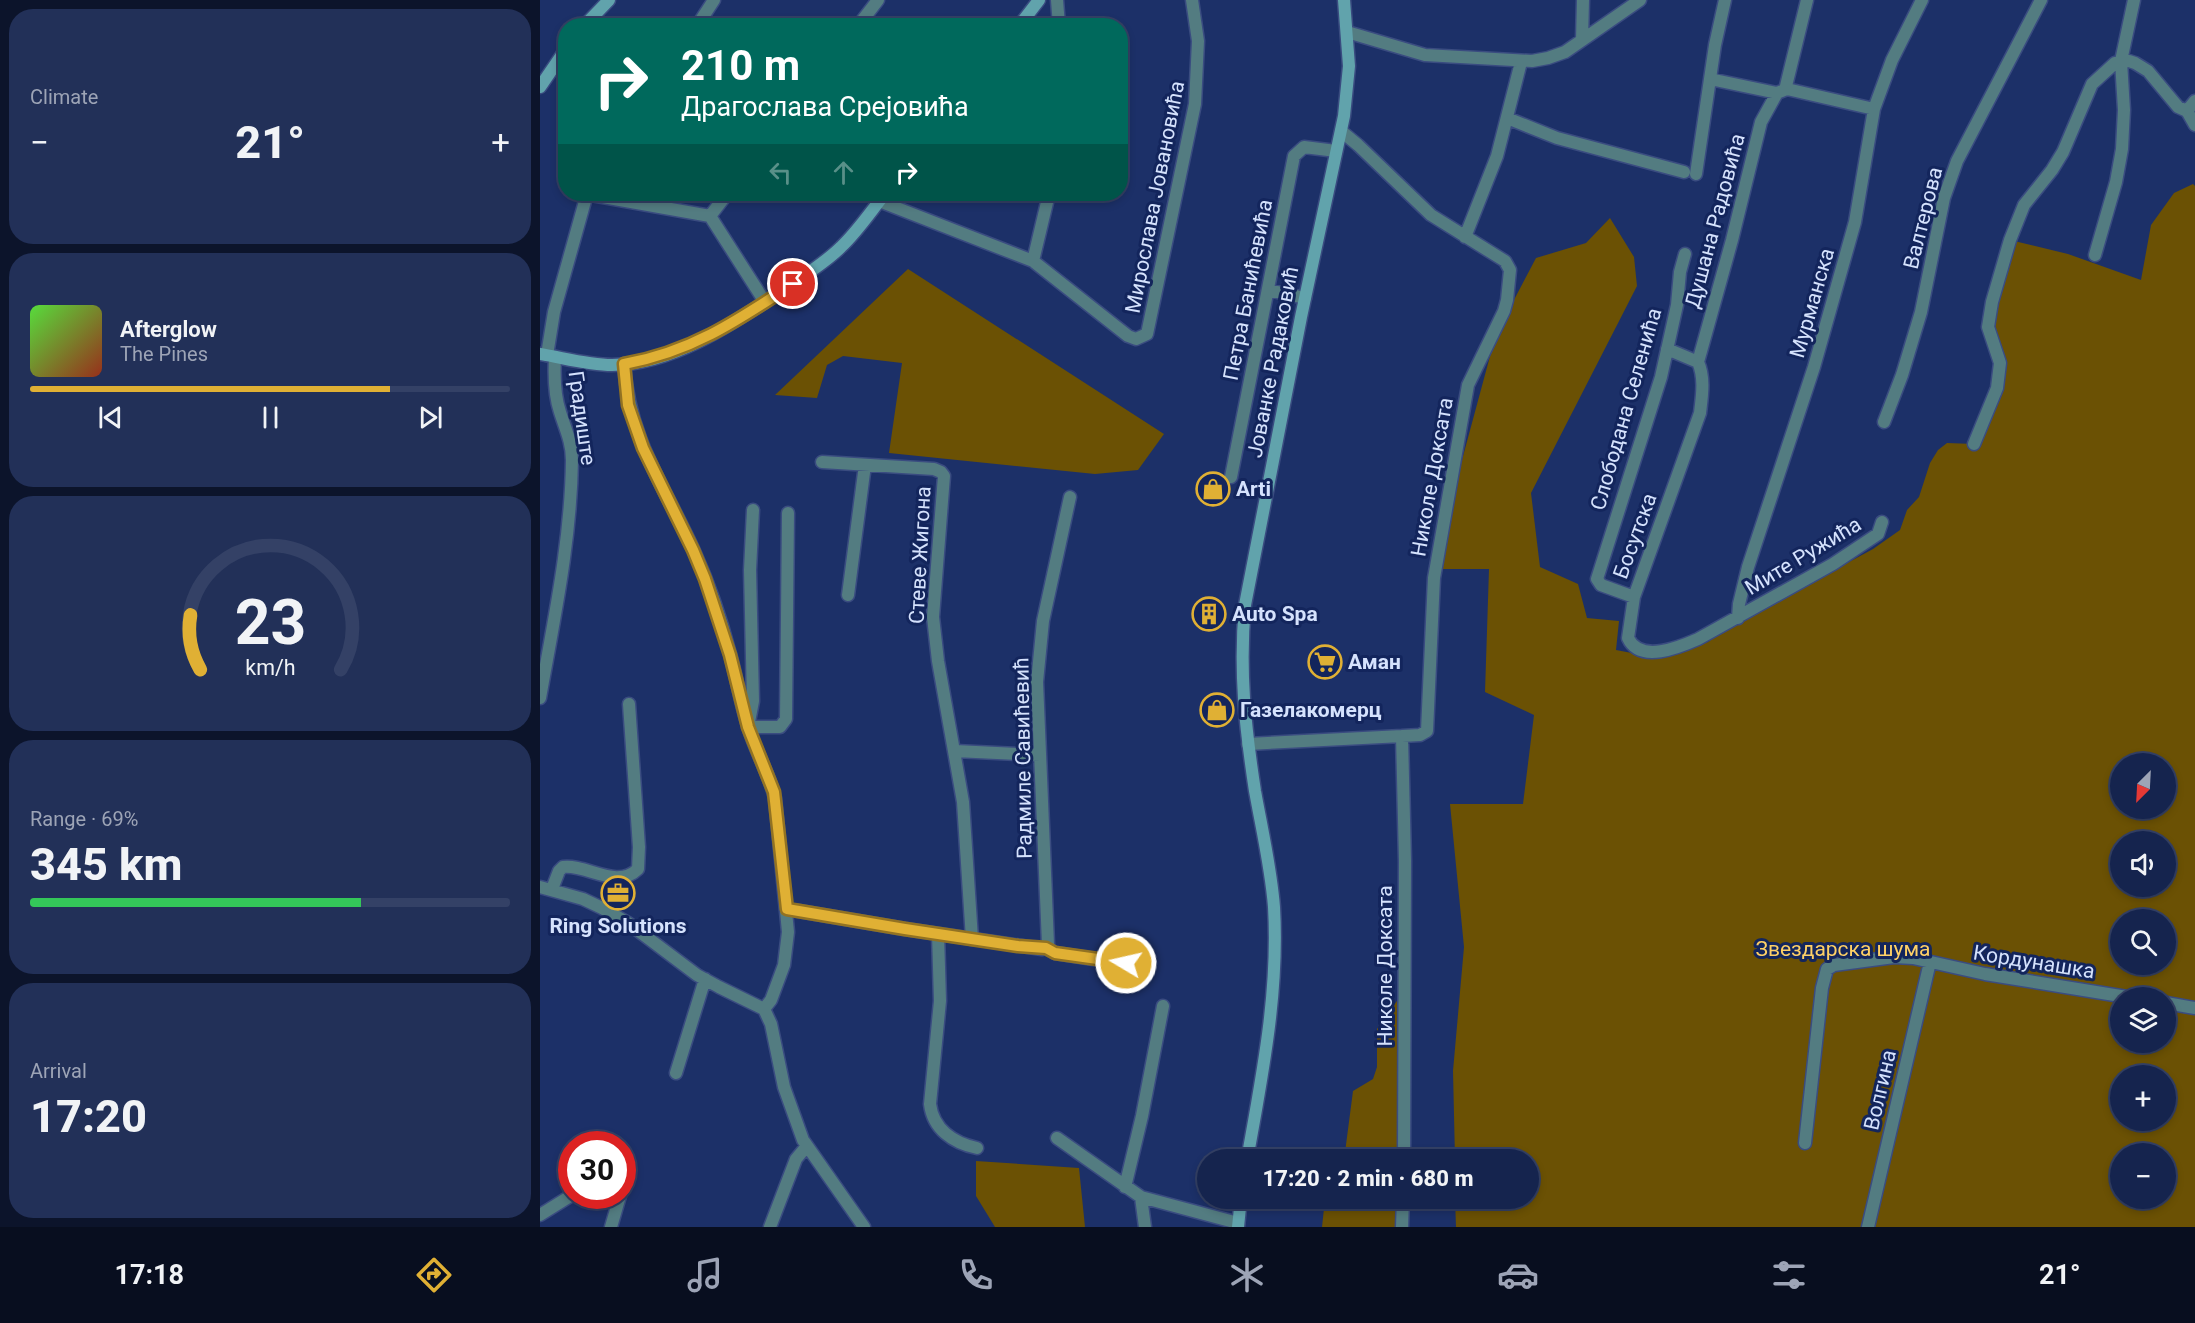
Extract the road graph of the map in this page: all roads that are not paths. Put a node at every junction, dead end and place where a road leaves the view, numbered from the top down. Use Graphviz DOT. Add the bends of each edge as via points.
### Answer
graph roads {
  1 [pos="609,0"];
  2 [pos="714,0"];
  3 [pos="878,0"];
  4 [pos="1040,0"];
  5 [pos="1057,0"];
  6 [pos="1192,0"];
  7 [pos="1344,0"];
  8 [pos="1583,0"];
  9 [pos="1640,0"];
  10 [pos="1725,0"];
  11 [pos="1807,0"];
  12 [pos="1922,0"];
  13 [pos="2041,0"];
  14 [pos="2134,0"];
  15 [pos="592,18"];
  16 [pos="702,18"];
  17 [pos="864,18"];
  18 [pos="1025,18"];
  19 [pos="1058,18"];
  20 [pos="1347,32"];
  21 [pos="1582,40"];
  22 [pos="558,61"];
  23 [pos="1521,62"];
  24 [pos="2121,62"];
  25 [pos="1710,79"];
  26 [pos="540,87"];
  27 [pos="1782,91"];
  28 [pos="2191,106"];
  29 [pos="1874,109"];
  30 [pos="1507,118"];
  31 [pos="2195,125"];
  32 [pos="1341,131"];
  33 [pos="1336,151"];
  34 [pos="584,201"];
  35 [pos="625,201"];
  36 [pos="722,201"];
  37 [pos="879,201"];
  38 [pos="891,201"];
  39 [pos="1047,201"];
  40 [pos="710,216"];
  41 [pos="1464,237"];
  42 [pos="1685,254"];
  43 [pos="2095,255"];
  44 [pos="1033,261"];
  45 [pos="1268,290"];
  46 [pos="1305,298"];
  47 [pos="765,302"];
  48 [pos="1667,349"];
  49 [pos="547,355"];
  50 [pos="1698,362"];
  51 [pos="624,364"];
  52 [pos="1884,422"];
  53 [pos="1974,444"];
  54 [pos="822,462"];
  55 [pos="865,465"];
  56 [pos="1231,477"];
  57 [pos="1070,498"];
  58 [pos="753,510"];
  59 [pos="788,513"];
  60 [pos="1882,522"];
  61 [pos="848,595"];
  62 [pos="1634,597"];
  63 [pos="1738,618"];
  64 [pos="540,698"];
  65 [pos="629,704"];
  66 [pos="748,727"];
  67 [pos="1402,736"];
  68 [pos="1248,744"];
  69 [pos="955,752"];
  70 [pos="1040,755"];
  71 [pos="546,888"];
  72 [pos="787,909"];
  73 [pos="938,934"];
  74 [pos="972,939"];
  75 [pos="1046,948"];
  76 [pos="1126,963"];
  77 [pos="1930,963"];
  78 [pos="705,979"];
  79 [pos="2110,994"];
  80 [pos="2176,1005"];
  81 [pos="1163,1006"];
  82 [pos="2195,1008"];
  83 [pos="764,1009"];
  84 [pos="676,1073"];
  85 [pos="1057,1138"];
  86 [pos="1805,1143"];
  87 [pos="806,1147"];
  88 [pos="977,1148"];
  89 [pos="1249,1149"];
  90 [pos="1404,1149"];
  91 [pos="1125,1187"];
  92 [pos="1141,1197"];
  93 [pos="558,1204"];
  94 [pos="616,1209"];
  95 [pos="1240,1209"];
  96 [pos="1403,1209"];
  97 [pos="540,1215"];
  98 [pos="1238,1225"];
  99 [pos="611,1227"];
  100 [pos="770,1227"];
  101 [pos="864,1227"];
  102 [pos="1145,1227"];
  103 [pos="1402,1227"];
  104 [pos="1869,1227"];
  1 -- 15 [label="main road"];
  2 -- 16 [label="street"];
  3 -- 17 [label="street"];
  4 -- 18 [label="main road"];
  5 -- 19 [label="street"];
  6 -- 44 [label="street, Мирослава Јовановића" via="1198,41 1195,104 1150,330 1142,338 1128,336"];
  7 -- 20 [label="main road, Јованке Радаковић"];
  8 -- 21 [label="street"];
  9 -- 21 [label="street"];
  10 -- 25 [label="street"];
  11 -- 27 [label="street, Душана Радовића"];
  12 -- 29 [label="street, Мурманска" via="1905,30"];
  13 -- 52 [label="street, Валтерова" via="1957,161 1944,198 1921,312"];
  14 -- 24 [label="street"];
  20 -- 23 [label="street" via="1425,55"];
  20 -- 32 [label="main road, Јованке Радаковић" via="1349,83"];
  21 -- 23 [label="street" via="1558,56"];
  22 -- 26 [label="main road"];
  23 -- 30 [label="street"];
  24 -- 28 [label="street" via="2132,61 2144,67 2178,106"];
  24 -- 43 [label="street" via="2122,149"];
  24 -- 53 [label="street" via="2109,67 2092,84 2063,152 2019,215 1989,319 1989,332 2000,363 1997,388"];
  25 -- 27 [label="street"];
  25 -- 30 [label="street" via="1690,173 1557,138"];
  27 -- 29 [label="street"];
  27 -- 50 [label="street, Душана Радовића" via="1764,115"];
  28 -- 31 [label="street"];
  29 -- 63 [label="street, Мурманска" via="1855,222 1814,367 1748,567"];
  30 -- 41 [label="street"];
  32 -- 33 [label="main road, Јованке Радаковић"];
  32 -- 41 [label="street, Николе Доксата" via="1431,215"];
  33 -- 45 [label="street, Петра Банићевића" via="1304,147 1294,156"];
  33 -- 46 [label="main road, Јованке Радаковић"];
  34 -- 49 [label="street, Градиште" via="554,312"];
  35 -- 40 [label="street"];
  36 -- 40 [label="street"];
  37 -- 47 [label="main road" via="839,249"];
  38 -- 44 [label="street"];
  39 -- 44 [label="street"];
  40 -- 47 [label="street"];
  41 -- 67 [label="street, Николе Доксата" via="1507,262 1509,290 1504,311 1468,385 1434,578 1427,731"];
  42 -- 48 [label="street, Слободана Селенића"];
  45 -- 46 [label="street"];
  45 -- 56 [label="street, Петра Банићевића"];
  46 -- 68 [label="main road, Јованке Радаковић" via="1245,605 1241,659"];
  47 -- 51 [label="main road" via="675,352"];
  48 -- 50 [label="street"];
  48 -- 62 [label="street, Слободана Селенића" via="1598,581"];
  49 -- 51 [label="main road"];
  49 -- 64 [label="street, Градиште" via="571,449 570,499 565,557"];
  50 -- 62 [label="street, Босутска" via="1702,378 1700,413"];
  51 -- 66 [label="street" via="628,405 643,448 705,579"];
  54 -- 55 [label="street, Стеве Жигона"];
  55 -- 61 [label="street"];
  55 -- 69 [label="street, Стеве Жигона" via="934,469 944,476 933,617"];
  57 -- 70 [label="street, Радмиле Савићевић" via="1043,621 1037,682"];
  58 -- 66 [label="street" via="753,688"];
  59 -- 66 [label="street" via="786,719 780,727"];
  60 -- 63 [label="street, Мите Ружића" via="1878,534 1833,564"];
  62 -- 63 [label="street, Босутска" via="1628,638 1637,648 1647,651 1684,645"];
  65 -- 71 [label="street" via="640,866 633,874 621,877 563,867"];
  66 -- 72 [label="street" via="775,798"];
  67 -- 68 [label="street, Николе Доксата"];
  67 -- 90 [label="street, Николе Доксата"];
  68 -- 89 [label="main road, Јованке Радаковић" via="1270,868 1275,957 1271,1017"];
  69 -- 70 [label="street"];
  69 -- 74 [label="street, Стеве Жигона" via="967,837"];
  70 -- 75 [label="street, Радмиле Савићевић"];
  71 -- 78 [label="street" via="583,899 614,915"];
  72 -- 73 [label="street"];
  72 -- 83 [label="street" via="789,932 784,965"];
  73 -- 74 [label="street"];
  73 -- 88 [label="street" via="941,995 931,1115 940,1129 962,1144"];
  74 -- 75 [label="street"];
  75 -- 76 [label="street" via="1055,953"];
  77 -- 79 [label="street, Кордунашка"];
  77 -- 86 [label="street, Кордунашка" via="1894,957 1840,963 1827,969"];
  77 -- 104 [label="street, Волгина"];
  78 -- 83 [label="street"];
  78 -- 84 [label="street"];
  80 -- 82 [label="street"];
  81 -- 91 [label="street"];
  83 -- 87 [label="street" via="771,1023 789,1102"];
  85 -- 91 [label="street"];
  87 -- 100 [label="street" via="795,1159"];
  87 -- 101 [label="street"];
  91 -- 92 [label="street"];
  92 -- 98 [label="street"];
  92 -- 102 [label="street"];
  93 -- 97 [label="street"];
  94 -- 99 [label="street"];
  95 -- 98 [label="main road"];
  96 -- 103 [label="street"];
}
